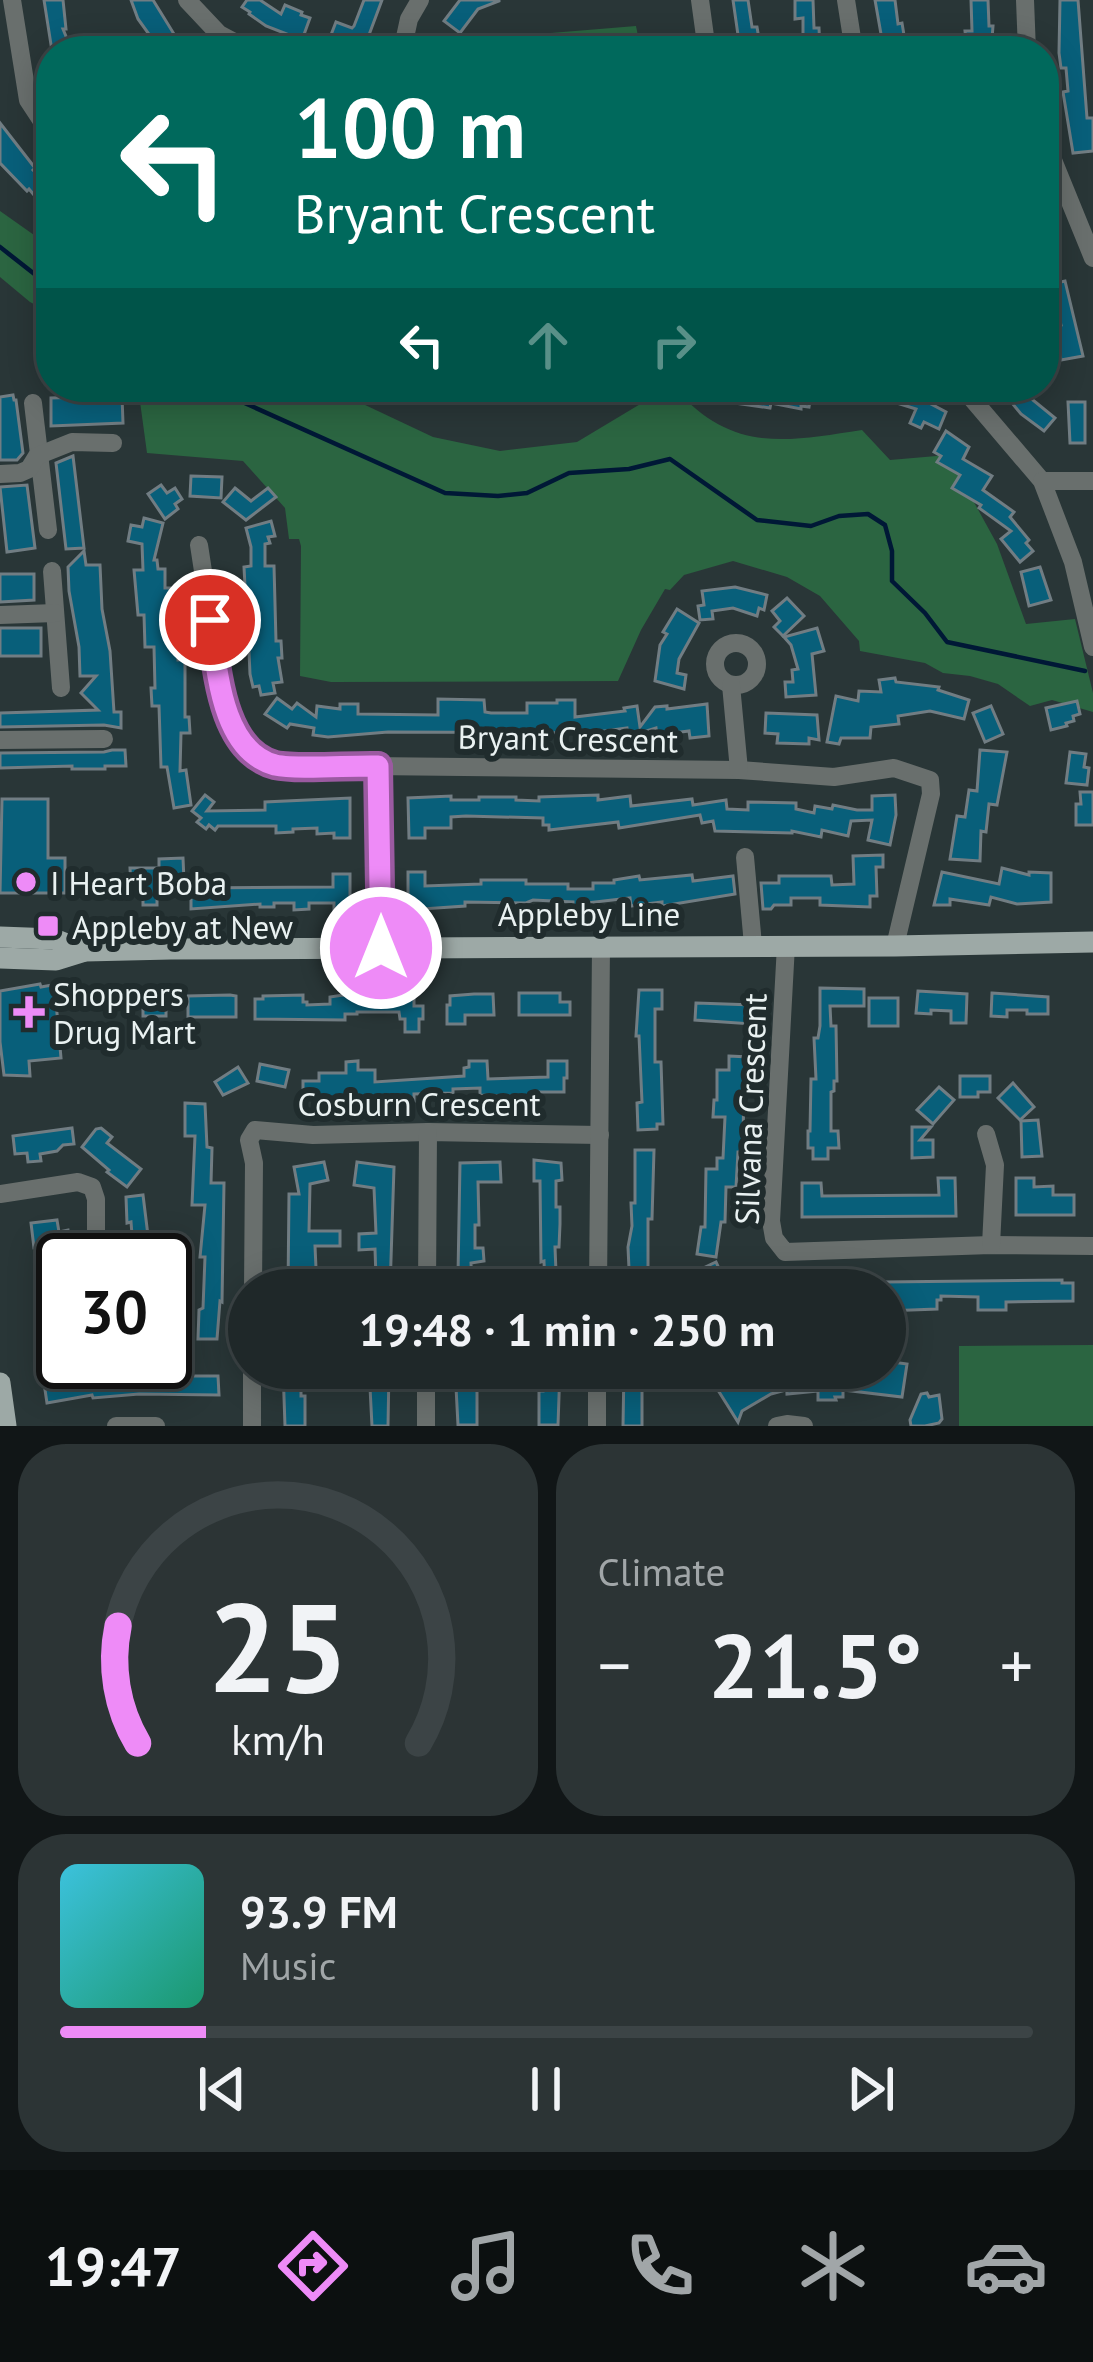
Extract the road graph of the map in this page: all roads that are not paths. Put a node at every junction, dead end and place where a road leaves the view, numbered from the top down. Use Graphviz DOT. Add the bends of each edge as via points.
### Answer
graph roads {
  1 [pos="12,0"];
  2 [pos="187,0"];
  3 [pos="420,0"];
  4 [pos="700,0"];
  5 [pos="846,0"];
  6 [pos="1025,0"];
  7 [pos="223,36"];
  8 [pos="405,36"];
  9 [pos="705,36"];
  10 [pos="852,36"];
  11 [pos="1026,36"];
  12 [pos="36,112"];
  13 [pos="1059,175"];
  14 [pos="1093,258"];
  15 [pos="975,402"];
  16 [pos="33,404"];
  17 [pos="113,443"];
  18 [pos="37,455"];
  19 [pos="0,474"];
  20 [pos="1042,481"];
  21 [pos="1093,481"];
  22 [pos="48,530"];
  23 [pos="199,545"];
  24 [pos="52,571"];
  25 [pos="56,613"];
  26 [pos="0,615"];
  27 [pos="1093,647"];
  28 [pos="731,685"];
  29 [pos="61,688"];
  30 [pos="104,739"];
  31 [pos="0,740"];
  32 [pos="378,766"];
  33 [pos="739,770"];
  34 [pos="746,857"];
  35 [pos="0,937"];
  36 [pos="1093,942"];
  37 [pos="753,945"];
  38 [pos="786,945"];
  39 [pos="602,946"];
  40 [pos="896,946"];
  41 [pos="381,948"];
  42 [pos="85,951"];
  43 [pos="0,958"];
  44 [pos="428,1132"];
  45 [pos="986,1134"];
  46 [pos="600,1135"];
  47 [pos="0,1194"];
  48 [pos="96,1233"];
  49 [pos="991,1245"];
  50 [pos="1093,1246"];
  51 [pos="253,1269"];
  52 [pos="427,1269"];
  53 [pos="598,1269"];
  54 [pos="0,1383"];
  55 [pos="252,1389"];
  56 [pos="426,1389"];
  57 [pos="597,1389"];
  58 [pos="6,1426"];
  59 [pos="116,1426"];
  60 [pos="156,1426"];
  61 [pos="252,1426"];
  62 [pos="426,1426"];
  63 [pos="597,1426"];
  64 [pos="777,1426"];
  65 [pos="804,1426"];
  1 -- 12 [label="street"];
  2 -- 7 [label="street"];
  3 -- 8 [label="street"];
  4 -- 9 [label="street"];
  5 -- 10 [label="street"];
  6 -- 11 [label="street"];
  13 -- 14 [label="street"];
  15 -- 20 [label="street"];
  16 -- 18 [label="street"];
  17 -- 18 [label="street" via="72,442"];
  18 -- 19 [label="street" via="29,469"];
  18 -- 22 [label="street"];
  20 -- 21 [label="street"];
  20 -- 27 [label="street"];
  23 -- 32 [label="street, Bryant Crescent" via="230,726 246,746 277,765"];
  24 -- 25 [label="street"];
  25 -- 26 [label="street"];
  25 -- 29 [label="street"];
  28 -- 33 [label="street"];
  30 -- 31 [label="street"];
  32 -- 33 [label="street, Bryant Crescent"];
  32 -- 41 [label="street"];
  33 -- 40 [label="street, Bryant Crescent" via="834,777 894,768 930,780"];
  34 -- 37 [label="street"];
  35 -- 42 [label="main road, Appleby Line" via="54,939"];
  36 -- 40 [label="main road, Appleby Line"];
  37 -- 38 [label="main road, Appleby Line"];
  37 -- 39 [label="main road, Appleby Line"];
  38 -- 40 [label="main road, Appleby Line"];
  38 -- 49 [label="street, Silvana Crescent" via="774,1238 784,1252"];
  39 -- 41 [label="main road, Appleby Line"];
  39 -- 46 [label="street"];
  41 -- 42 [label="main road, Appleby Line"];
  42 -- 43 [label="main road, Appleby Line" via="56,960"];
  44 -- 46 [label="street, Cosburn Crescent"];
  44 -- 51 [label="street, Cosburn Crescent" via="255,1130"];
  44 -- 52 [label="street"];
  45 -- 49 [label="street" via="994,1165"];
  46 -- 53 [label="street"];
  47 -- 48 [label="street" via="92,1186"];
  49 -- 50 [label="street, Silvana Crescent"];
  54 -- 58 [label="main road"];
  55 -- 61 [label="street"];
  56 -- 62 [label="street"];
  57 -- 63 [label="street"];
  59 -- 60 [label="street"];
  64 -- 65 [label="street"];
}
